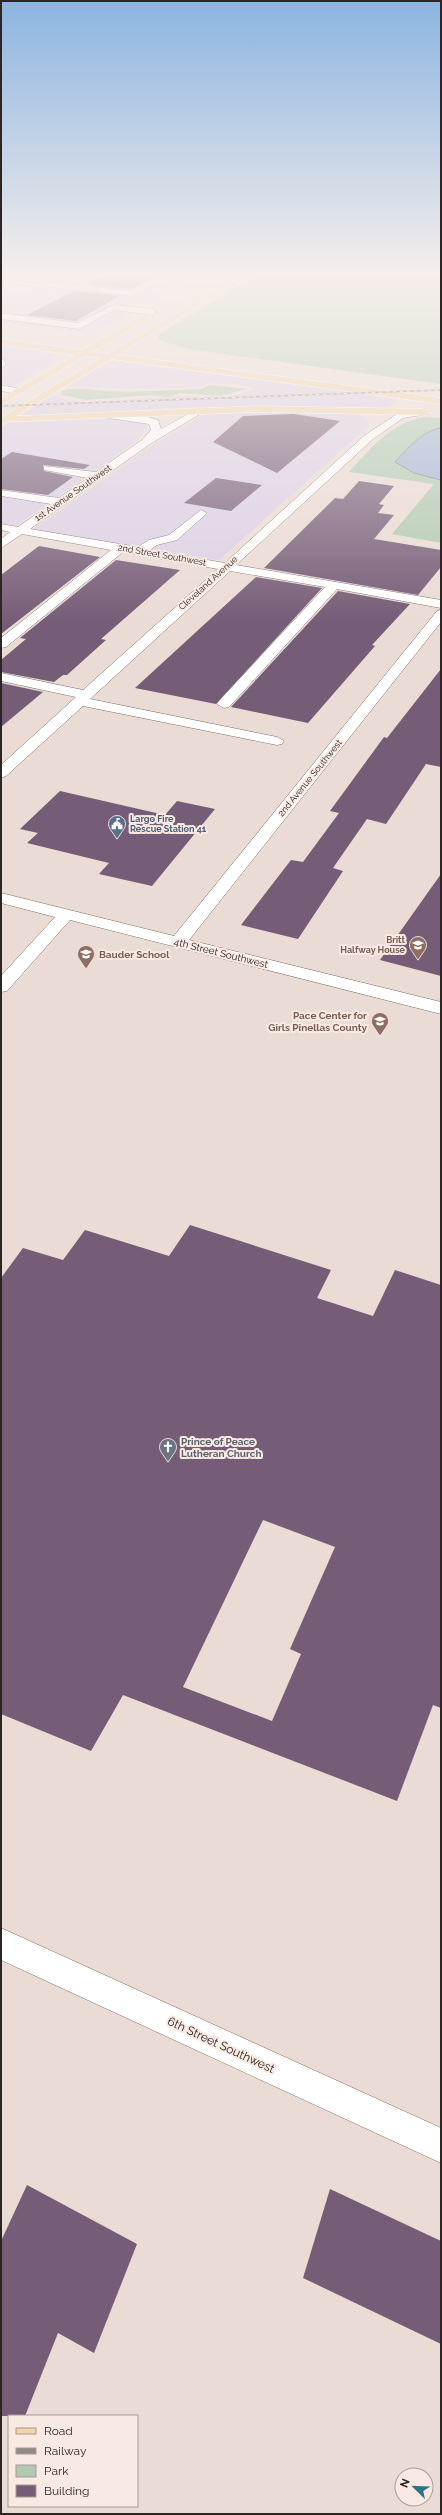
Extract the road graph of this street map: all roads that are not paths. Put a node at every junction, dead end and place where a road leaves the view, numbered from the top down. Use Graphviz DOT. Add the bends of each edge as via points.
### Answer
graph roads {
  1 [pos="9,389"];
  2 [pos="22,389"];
  3 [pos="53,389"];
  4 [pos="347,389"];
  5 [pos="19,391"];
  6 [pos="1,402"];
  7 [pos="441,402"];
  8 [pos="354,410"];
  9 [pos="200,411"];
  10 [pos="429,412"];
  11 [pos="108,415"];
  12 [pos="2,421"];
  13 [pos="374,432"];
  14 [pos="146,442"];
  15 [pos="48,468"];
  16 [pos="98,476"];
  17 [pos="1,493"];
  18 [pos="61,502"];
  19 [pos="29,512"];
  20 [pos="201,513"];
  21 [pos="43,515"];
  22 [pos="1,527"];
  23 [pos="20,531"];
  24 [pos="1,544"];
  25 [pos="121,548"];
  26 [pos="142,551"];
  27 [pos="226,566"];
  28 [pos="334,585"];
  29 [pos="441,604"];
  30 [pos="441,614"];
  31 [pos="1,644"];
  32 [pos="1,677"];
  33 [pos="82,698"];
  34 [pos="224,704"];
  35 [pos="277,741"];
  36 [pos="1,772"];
  37 [pos="1,898"];
  38 [pos="67,914"];
  39 [pos="178,942"];
  40 [pos="1,987"];
  41 [pos="441,1008"];
  42 [pos="1,1944"];
  43 [pos="441,2146"];
  1 -- 5 [label="street"];
  2 -- 5 [label="main road"];
  3 -- 12 [label="main road"];
  4 -- 7 [label="main road"];
  5 -- 6 [label="main road"];
  8 -- 9 [label="main road"];
  8 -- 10 [label="main road"];
  8 -- 13 [label="street" via="376,416 378,423"];
  9 -- 11 [label="main road"];
  9 -- 14 [label="street, 1st Avenue Southwest"];
  10 -- 13 [label="street, Cleveland Avenue" via="400,416"];
  11 -- 12 [label="main road"];
  11 -- 14 [label="street, 1st Avenue Southwest" via="154,422 156,430"];
  13 -- 27 [label="street, Cleveland Avenue"];
  14 -- 16 [label="street, 1st Avenue Southwest"];
  15 -- 16 [label="street"];
  16 -- 18 [label="street, 1st Avenue Southwest"];
  17 -- 18 [label="street"];
  18 -- 21 [label="street, 1st Avenue Southwest"];
  19 -- 21 [label="street"];
  20 -- 26 [label="street" via="173,538 153,542"];
  21 -- 23 [label="street, 1st Avenue Southwest"];
  22 -- 23 [label="street, 2nd Street Southwest"];
  23 -- 24 [label="street, 1st Avenue Southwest"];
  23 -- 25 [label="street, 2nd Street Southwest"];
  25 -- 26 [label="street, 2nd Street Southwest"];
  25 -- 31 [label="street"];
  26 -- 27 [label="street, 2nd Street Southwest"];
  27 -- 28 [label="street, 2nd Street Southwest"];
  27 -- 33 [label="street, Cleveland Avenue"];
  28 -- 29 [label="street, 2nd Street Southwest"];
  28 -- 34 [label="street"];
  30 -- 39 [label="street, 2nd Avenue Southwest"];
  32 -- 33 [label="street"];
  33 -- 35 [label="street"];
  33 -- 36 [label="street, Cleveland Avenue"];
  37 -- 38 [label="street, 4th Street Southwest"];
  38 -- 39 [label="street, 4th Street Southwest"];
  38 -- 40 [label="street"];
  39 -- 41 [label="street, 4th Street Southwest"];
  42 -- 43 [label="street, 6th Street Southwest"];
}
